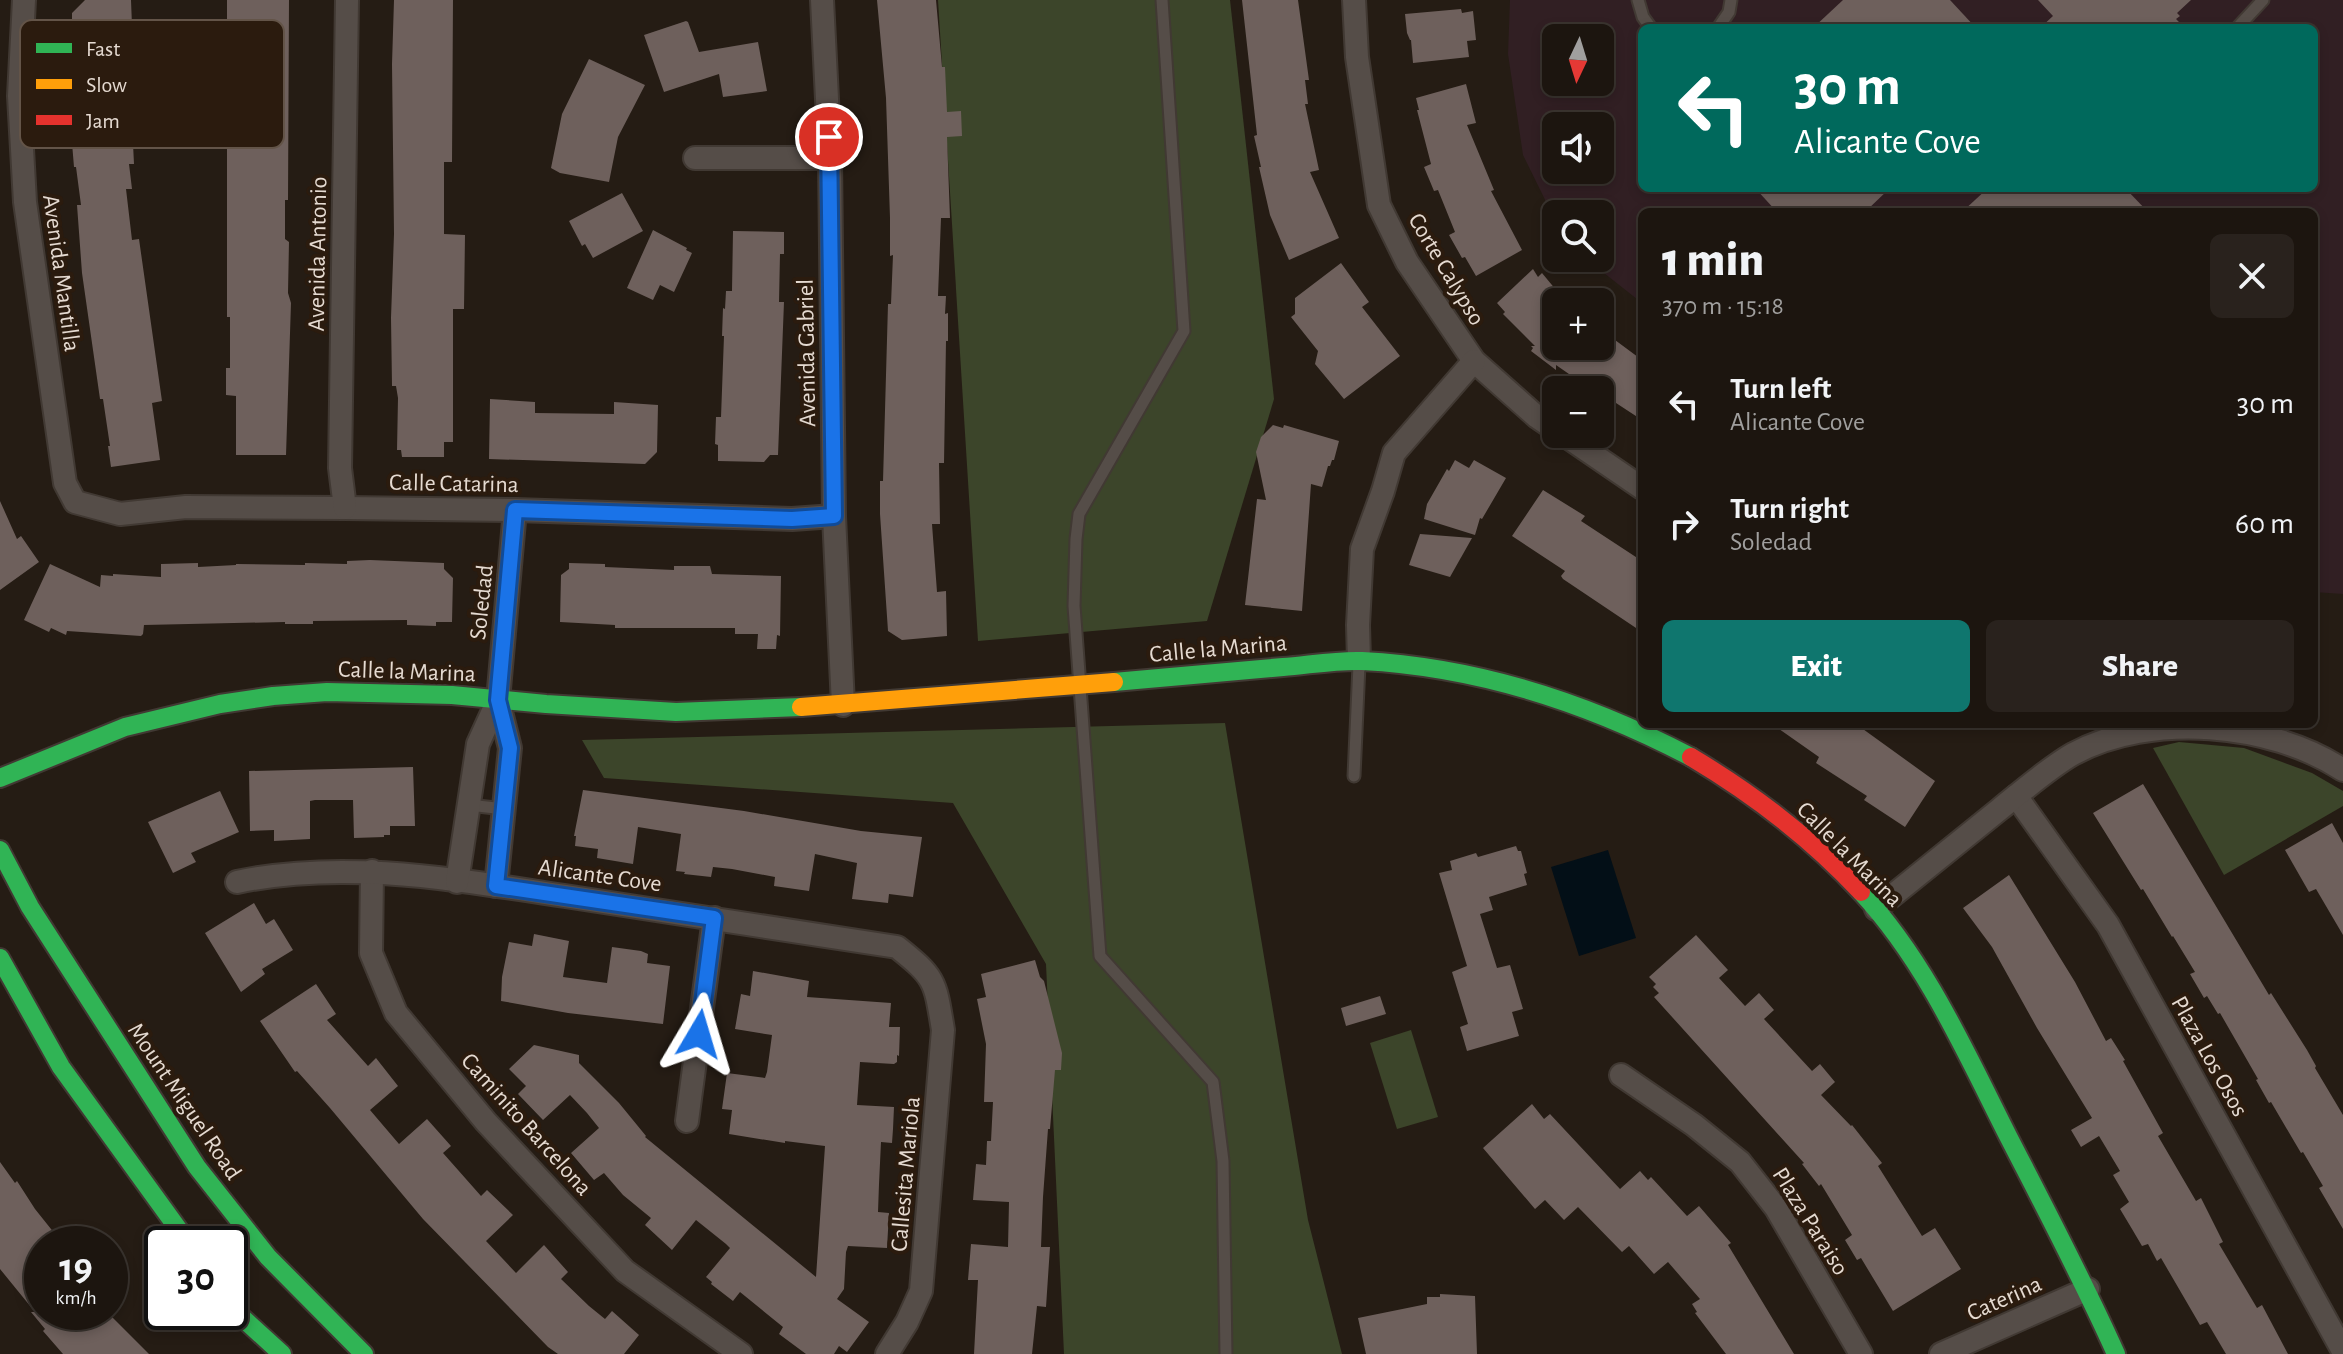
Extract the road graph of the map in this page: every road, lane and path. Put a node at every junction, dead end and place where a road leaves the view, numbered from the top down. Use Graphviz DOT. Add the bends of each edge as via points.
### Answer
graph roads {
  1 [pos="24,0"];
  2 [pos="347,0"];
  3 [pos="822,0"];
  4 [pos="1162,0"];
  5 [pos="1354,0"];
  6 [pos="1638,0"];
  7 [pos="1731,0"];
  8 [pos="2263,0"];
  9 [pos="23,20"];
  10 [pos="1648,24"];
  11 [pos="1721,24"];
  12 [pos="2241,24"];
  13 [pos="20,77"];
  14 [pos="20,114"];
  15 [pos="22,148"];
  16 [pos="695,158"];
  17 [pos="830,158"];
  18 [pos="1474,361"];
  19 [pos="1542,420"];
  20 [pos="1583,448"];
  21 [pos="1638,485"];
  22 [pos="75,502"];
  23 [pos="345,508"];
  24 [pos="515,510"];
  25 [pos="834,516"];
  26 [pos="1359,661"];
  27 [pos="1080,683"];
  28 [pos="498,700"];
  29 [pos="843,705"];
  30 [pos="2343,770"];
  31 [pos="1354,776"];
  32 [pos="0,778"];
  33 [pos="2016,796"];
  34 [pos="469,805"];
  35 [pos="504,809"];
  36 [pos="0,850"];
  37 [pos="372,871"];
  38 [pos="237,882"];
  39 [pos="457,882"];
  40 [pos="496,886"];
  41 [pos="1876,909"];
  42 [pos="714,918"];
  43 [pos="0,958"];
  44 [pos="936,989"];
  45 [pos="1621,1075"];
  46 [pos="687,1121"];
  47 [pos="176,1226"];
  48 [pos="2088,1289"];
  49 [pos="248,1323"];
  50 [pos="2343,1351"];
  51 [pos="282,1354"];
  52 [pos="364,1354"];
  53 [pos="741,1354"];
  54 [pos="887,1354"];
  55 [pos="1226,1354"];
  56 [pos="1861,1354"];
  57 [pos="1941,1354"];
  58 [pos="2116,1354"];
  1 -- 9 [label="street, Avenida Mantilla"];
  2 -- 23 [label="street, Avenida Antonio" via="340,468"];
  3 -- 17 [label="street, Avenida Gabriel"];
  4 -- 27 [label="lane" via="1184,331 1079,514 1074,606"];
  5 -- 18 [label="street, Corte Calypso" via="1379,205 1407,262"];
  6 -- 10 [label="lane"];
  7 -- 11 [label="lane"];
  8 -- 12 [label="lane"];
  13 -- 14 [label="street, Avenida Mantilla"];
  15 -- 22 [label="street, Avenida Mantilla" via="65,483"];
  16 -- 17 [label="street"];
  17 -- 25 [label="street, Avenida Gabriel"];
  18 -- 19 [label="street, Corte Calypso"];
  18 -- 26 [label="street" via="1394,453 1362,549"];
  20 -- 21 [label="street"];
  22 -- 23 [label="street, Calle Catarina" via="120,514 186,507"];
  23 -- 24 [label="street, Calle Catarina"];
  24 -- 25 [label="street, Calle Catarina"];
  24 -- 28 [label="street, Soledad"];
  25 -- 29 [label="street, Avenida Gabriel"];
  26 -- 27 [label="street, Calle la Marina"];
  26 -- 31 [label="lane"];
  26 -- 41 [label="street, Calle la Marina" via="1408,664 1505,682 1643,731 1769,808"];
  27 -- 29 [label="street, Calle la Marina"];
  27 -- 55 [label="lane" via="1100,956 1213,1082 1223,1161"];
  28 -- 29 [label="street, Calle la Marina" via="676,712"];
  28 -- 32 [label="street, Calle la Marina" via="327,692 220,704 125,727"];
  28 -- 34 [label="street, Soledad" via="478,744"];
  28 -- 35 [label="street, Soledad" via="510,748"];
  30 -- 33 [label="street" via="2309,752 2249,733 2159,729 2072,754"];
  33 -- 41 [label="street"];
  33 -- 50 [label="street, Plaza Los Osos" via="2108,925"];
  34 -- 35 [label="lane"];
  34 -- 39 [label="street, Soledad"];
  35 -- 40 [label="street, Soledad"];
  36 -- 52 [label="street, Mount Miguel Road" via="30,907 197,1167 268,1257"];
  37 -- 38 [label="street, Alicante Cove" via="268,875"];
  37 -- 39 [label="street, Alicante Cove"];
  37 -- 53 [label="street, Caminito Barcelona" via="371,953 396,1013 486,1122 625,1271"];
  39 -- 40 [label="street, Alicante Cove"];
  40 -- 42 [label="street, Alicante Cove"];
  41 -- 48 [label="street, Calle la Marina" via="1938,999"];
  42 -- 44 [label="street, Alicante Cove" via="897,947 925,970"];
  42 -- 46 [label="street"];
  43 -- 47 [label="street" via="61,1067"];
  44 -- 54 [label="street, Callesita Mariola" via="943,1030 921,1291"];
  45 -- 56 [label="street, Plaza Paraiso" via="1740,1162 1776,1208"];
  48 -- 57 [label="street, Caterina"];
  48 -- 58 [label="street, Calle la Marina"];
  49 -- 51 [label="street"];
}
